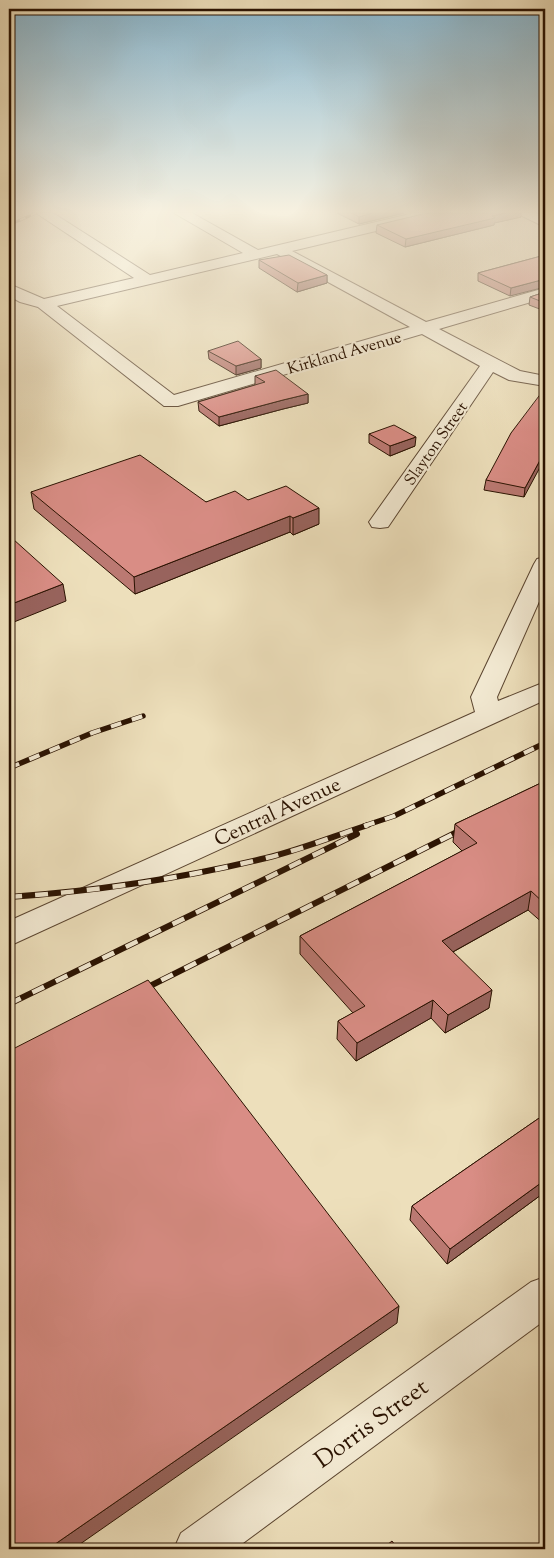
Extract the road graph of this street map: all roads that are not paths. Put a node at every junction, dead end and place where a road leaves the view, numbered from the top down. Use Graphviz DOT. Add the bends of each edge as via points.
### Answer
graph roads {
  1 [pos="128,286"];
  2 [pos="348,286"];
  3 [pos="9,289"];
  4 [pos="545,293"];
  5 [pos="44,304"];
  6 [pos="428,328"];
  7 [pos="490,364"];
  8 [pos="545,381"];
  9 [pos="380,522"];
  10 [pos="545,564"];
  11 [pos="544,691"];
  12 [pos="489,714"];
  13 [pos="9,934"];
  14 [pos="545,1296"];
  15 [pos="197,1549"];
  1 -- 5 [label="street"];
  2 -- 6 [label="street"];
  3 -- 5 [label="street"];
  4 -- 6 [label="street, Kirkland Avenue"];
  5 -- 6 [label="street, Kirkland Avenue" via="171,402"];
  6 -- 7 [label="street"];
  7 -- 8 [label="street" via="515,376"];
  7 -- 9 [label="street, Slayton Street"];
  10 -- 12 [label="street" via="484,697"];
  11 -- 12 [label="street, Central Avenue"];
  12 -- 13 [label="street, Central Avenue"];
  14 -- 15 [label="street, Dorris Street"];
}
